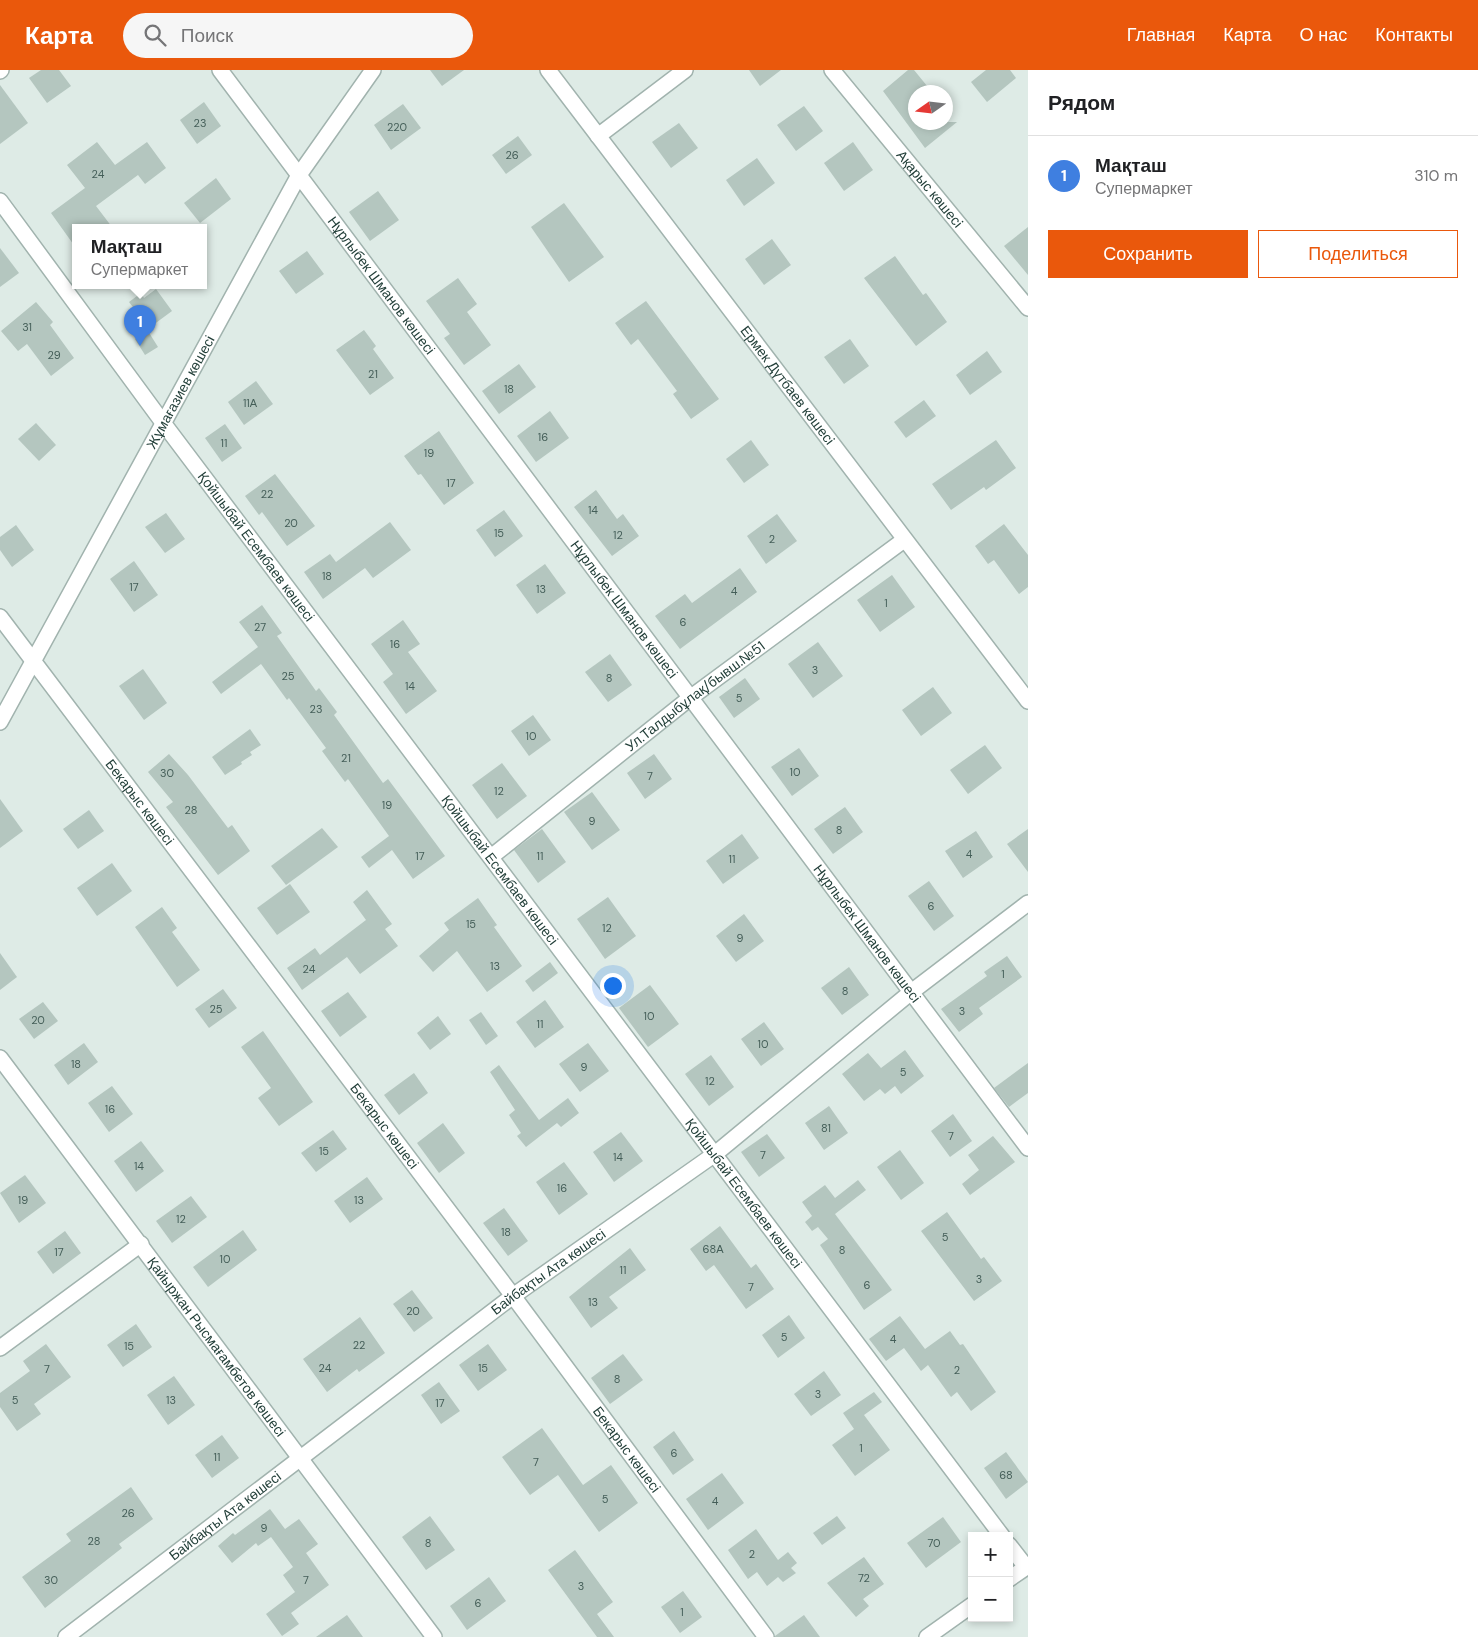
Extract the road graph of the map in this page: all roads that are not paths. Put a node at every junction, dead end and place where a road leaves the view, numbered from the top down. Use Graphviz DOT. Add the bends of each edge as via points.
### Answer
graph roads {
  1 [pos="220,70"];
  2 [pos="373,70"];
  3 [pos="548,70"];
  4 [pos="685,70"];
  5 [pos="832,70"];
  6 [pos="598,136"];
  7 [pos="299,175"];
  8 [pos="0,201"];
  9 [pos="1028,308"];
  10 [pos="164,424"];
  11 [pos="904,540"];
  12 [pos="0,617"];
  13 [pos="34,662"];
  14 [pos="690,698"];
  15 [pos="1028,702"];
  16 [pos="0,722"];
  17 [pos="491,856"];
  18 [pos="1028,903"];
  19 [pos="910,993"];
  20 [pos="0,1058"];
  21 [pos="1028,1148"];
  22 [pos="715,1154"];
  23 [pos="141,1244"];
  24 [pos="513,1296"];
  25 [pos="0,1348"];
  26 [pos="301,1458"];
  27 [pos="999,1532"];
  28 [pos="1013,1550"];
  29 [pos="1027,1567"];
  30 [pos="1012,1577"];
  31 [pos="968,1609"];
  32 [pos="66,1637"];
  33 [pos="434,1637"];
  34 [pos="766,1637"];
  35 [pos="927,1637"];
  1 -- 7 [label="street, Нұрлыбек Шманов көшесі"];
  2 -- 7 [label="street, Жұмағазиев көшесі"];
  3 -- 6 [label="street, Ермек Дүтбаев көшесi"];
  4 -- 6 [label="street"];
  5 -- 9 [label="street, Ақарыс көшесi"];
  6 -- 11 [label="street, Ермек Дүтбаев көшесi"];
  7 -- 10 [label="street, Жұмағазиев көшесі"];
  7 -- 14 [label="street, Нұрлыбек Шманов көшесі"];
  8 -- 10 [label="street, Қойшыбай Есембаев көшесі"];
  10 -- 13 [label="street, Жұмағазиев көшесі"];
  10 -- 17 [label="street, Қойшыбай Есембаев көшесі"];
  11 -- 14 [label="street, Ул.Талдыбұлақ/бывш.№51"];
  11 -- 15 [label="street, Ермек Дүтбаев көшесi"];
  12 -- 13 [label="street, Бекарыс көшесі"];
  13 -- 16 [label="street, Жұмағазиев көшесі"];
  13 -- 24 [label="street, Бекарыс көшесі"];
  14 -- 17 [label="street, Ул.Талдыбұлақ/бывш.№51"];
  14 -- 19 [label="street, Нұрлыбек Шманов көшесі"];
  17 -- 22 [label="street, Қойшыбай Есембаев көшесі"];
  18 -- 19 [label="street, Байбақты Ата көшесі"];
  19 -- 21 [label="street, Нұрлыбек Шманов көшесі"];
  19 -- 22 [label="street, Байбақты Ата көшесі"];
  20 -- 23 [label="street, Қайыржан Рысмағамбетов көшесі"];
  22 -- 24 [label="street, Байбақты Ата көшесі"];
  22 -- 27 [label="street, Қойшыбай Есембаев көшесі"];
  23 -- 25 [label="street"];
  23 -- 26 [label="street, Қайыржан Рысмағамбетов көшесі"];
  24 -- 26 [label="street, Байбақты Ата көшесі"];
  24 -- 34 [label="street, Бекарыс көшесі"];
  26 -- 32 [label="street, Байбақты Ата көшесі"];
  26 -- 33 [label="street, Қайыржан Рысмағамбетов көшесі"];
  28 -- 29 [label="street"];
  29 -- 30 [label="street"];
  31 -- 35 [label="street"];
}
